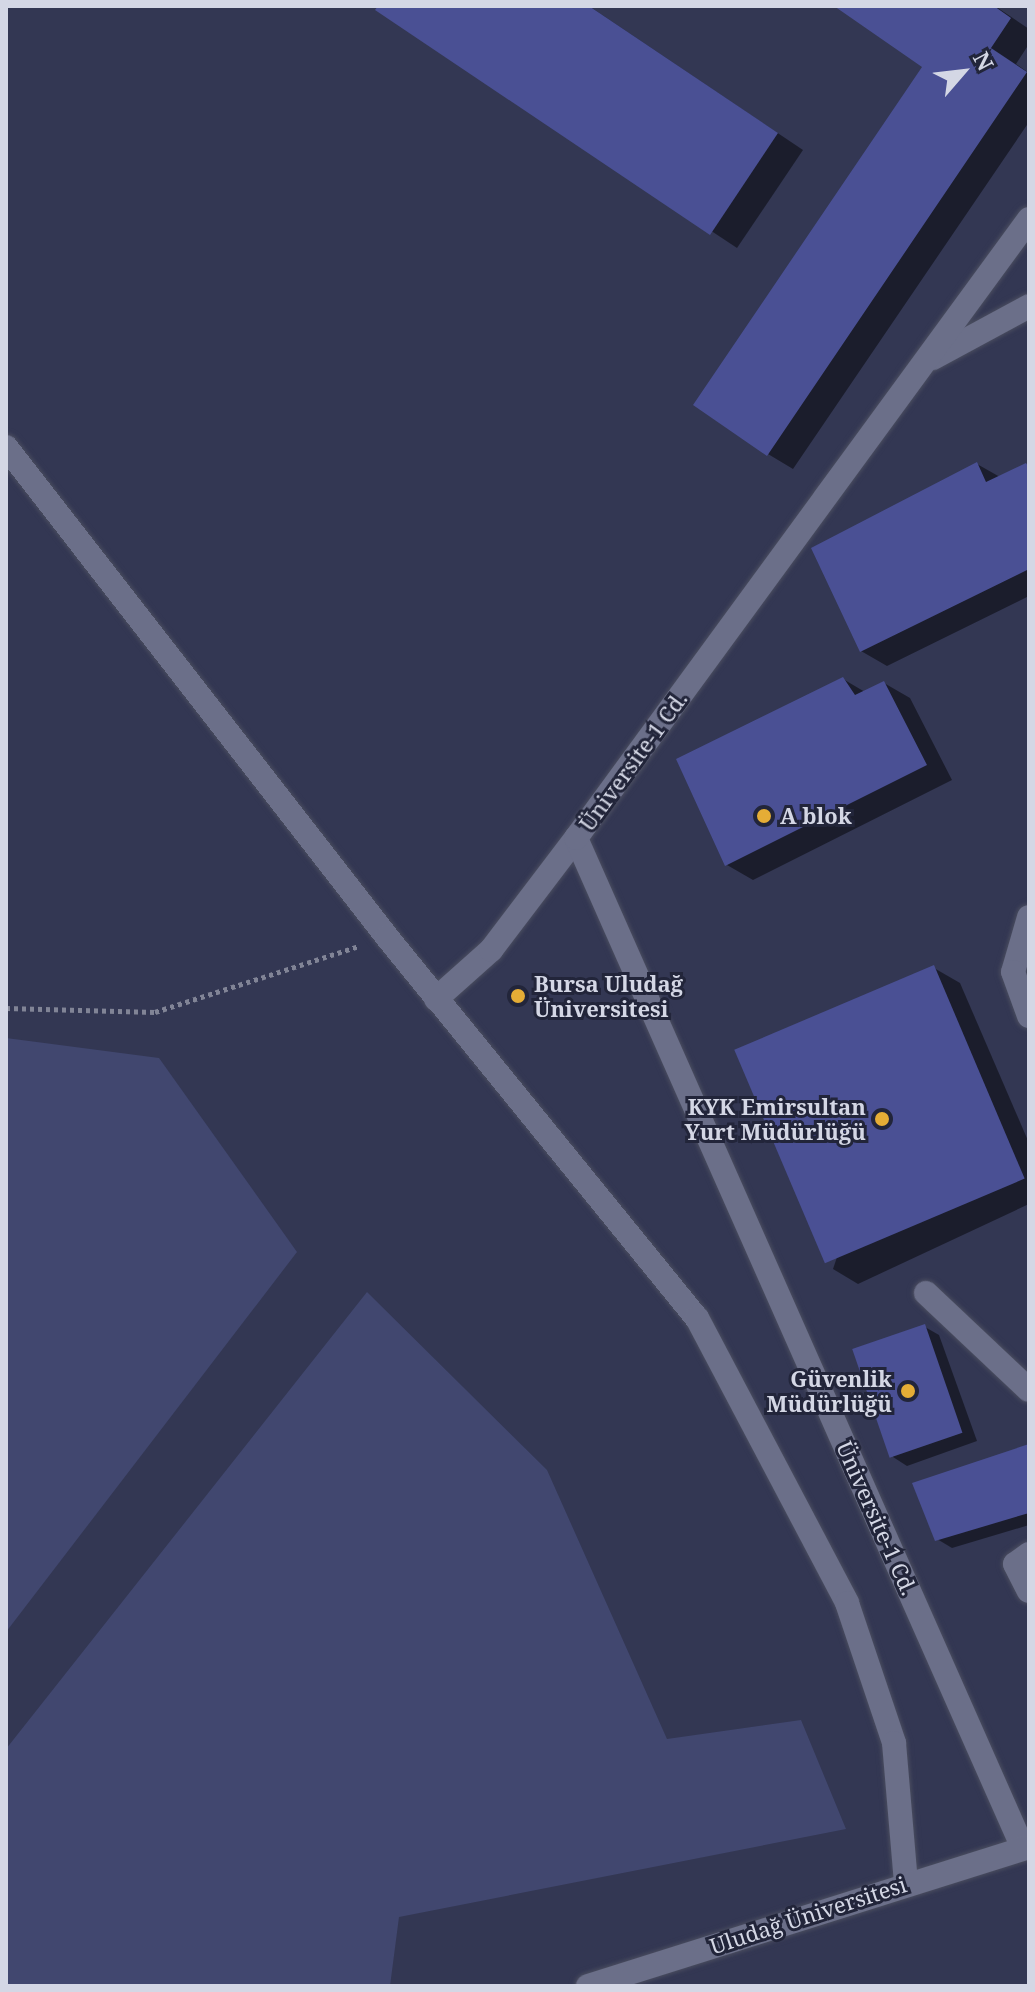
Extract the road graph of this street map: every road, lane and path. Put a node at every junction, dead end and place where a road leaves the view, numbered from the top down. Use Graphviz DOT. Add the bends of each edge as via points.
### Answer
graph roads {
  1 [pos="1029,219"];
  2 [pos="1029,306"];
  3 [pos="925,362"];
  4 [pos="6,447"];
  5 [pos="576,838"];
  6 [pos="1029,917"];
  7 [pos="387,937"];
  8 [pos="436,999"];
  9 [pos="6,1008"];
  10 [pos="1029,1016"];
  11 [pos="926,1293"];
  12 [pos="1029,1390"];
  13 [pos="1029,1554"];
  14 [pos="1029,1591"];
  15 [pos="1025,1847"];
  16 [pos="906,1884"];
  17 [pos="588,1986"];
  1 -- 3 [label="street, Üniversite-1 Cd."];
  2 -- 3 [label="street"];
  3 -- 5 [label="street, Üniversite-1 Cd."];
  4 -- 7 [label="street"];
  5 -- 8 [label="street" via="491,950"];
  5 -- 15 [label="street, Üniversite-1 Cd."];
  6 -- 10 [label="street" via="1013,972"];
  7 -- 8 [label="street"];
  7 -- 9 [label="path" via="155,1012"];
  8 -- 16 [label="street" via="697,1318 847,1603 894,1743"];
  11 -- 12 [label="street"];
  13 -- 14 [label="street" via="1015,1564"];
  15 -- 16 [label="street, Uludağ Üniversitesi"];
  16 -- 17 [label="street, Uludağ Üniversitesi"];
}
